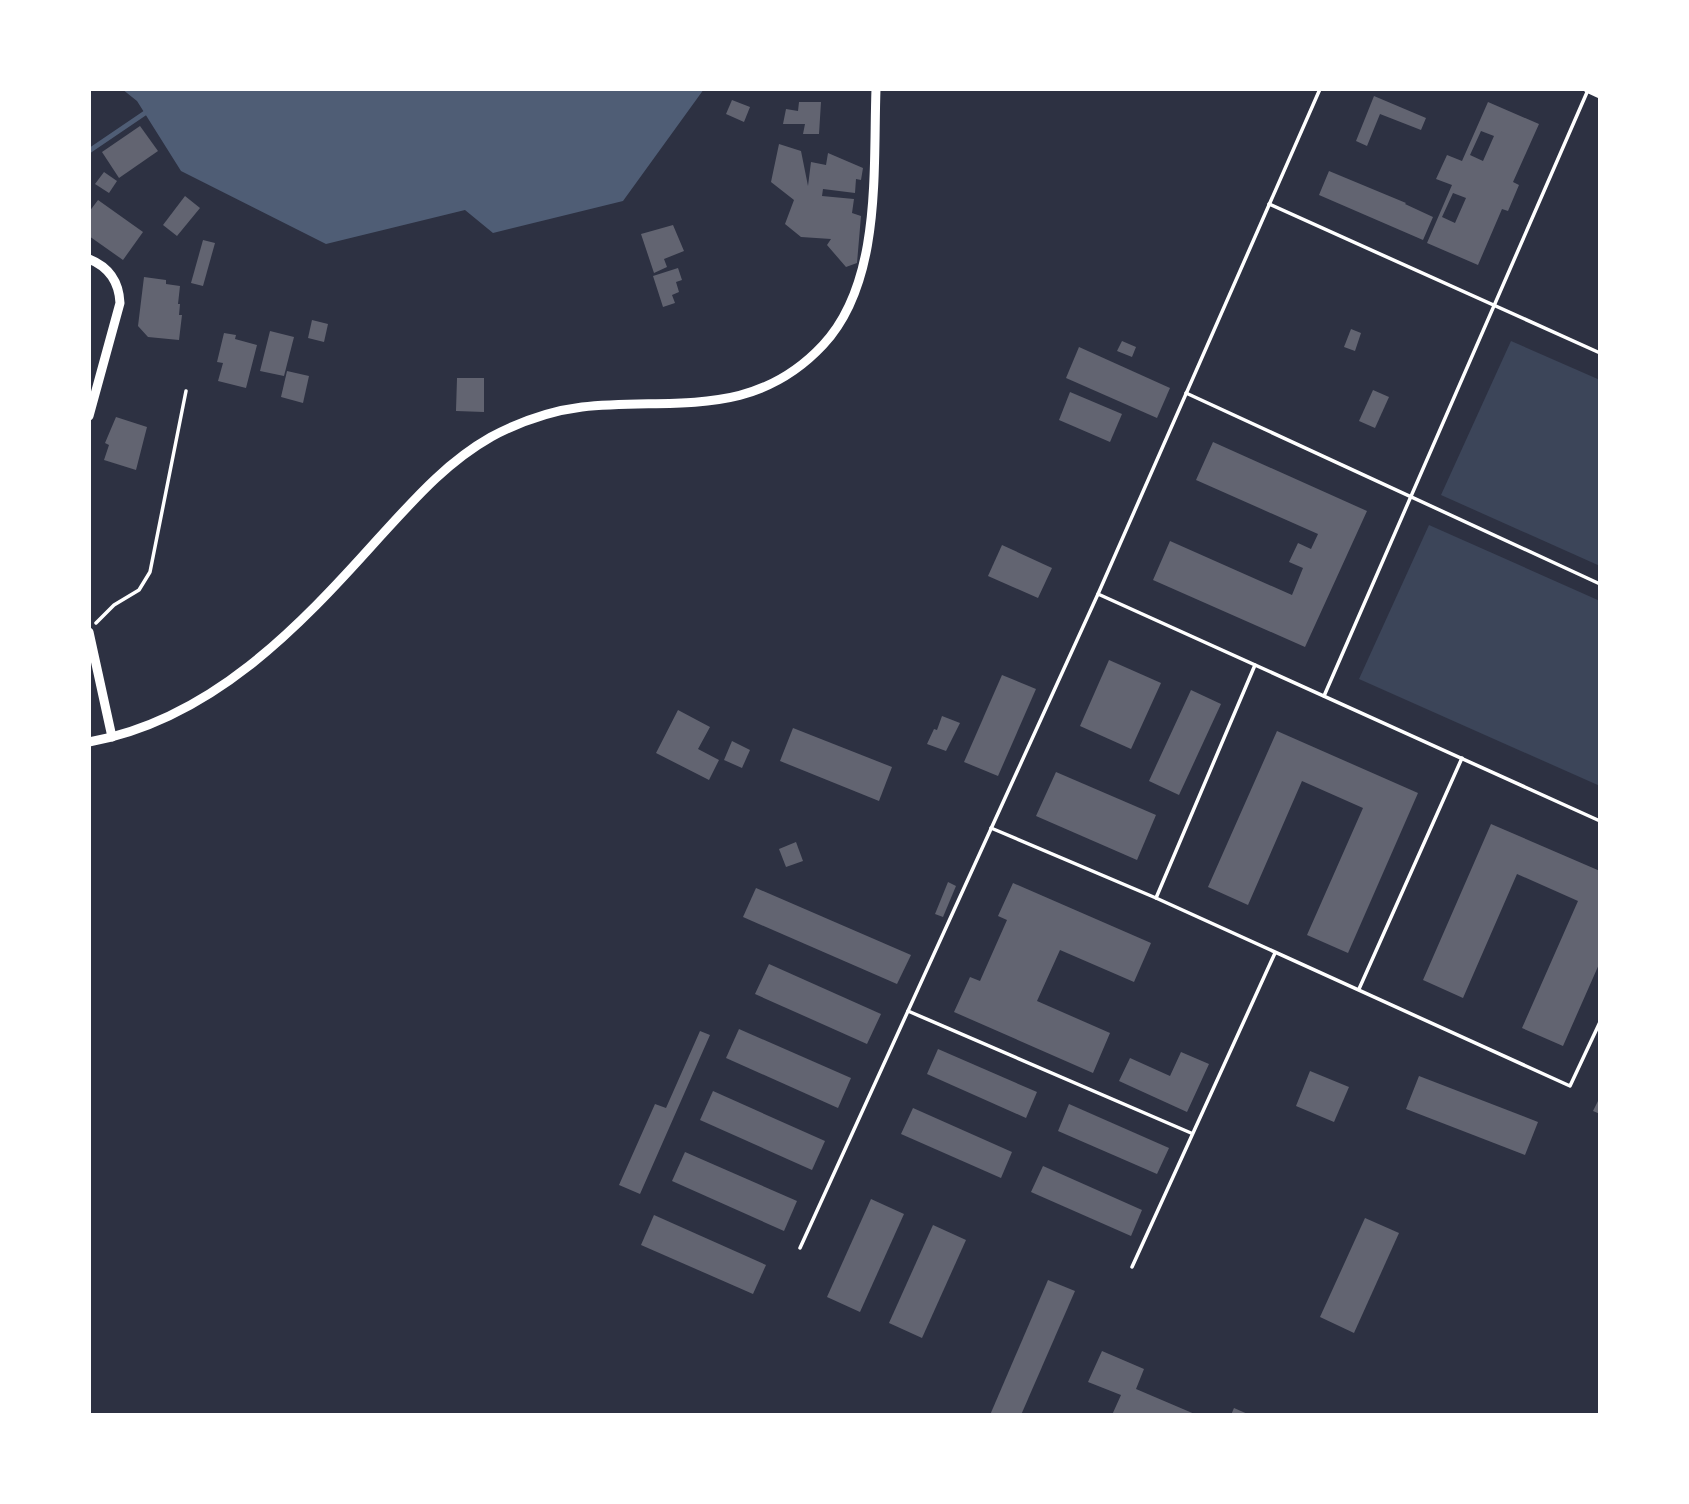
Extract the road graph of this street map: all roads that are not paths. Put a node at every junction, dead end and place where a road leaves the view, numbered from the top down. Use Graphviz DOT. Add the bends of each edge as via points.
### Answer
graph roads {
  1 [pos="876,89"];
  2 [pos="1320,89"];
  3 [pos="1588,89"];
  4 [pos="1600,95"];
  5 [pos="1269,204"];
  6 [pos="89,259"];
  7 [pos="1494,305"];
  8 [pos="1600,353"];
  9 [pos="1186,393"];
  10 [pos="89,416"];
  11 [pos="1410,497"];
  12 [pos="1600,584"];
  13 [pos="1098,594"];
  14 [pos="89,629"];
  15 [pos="1255,665"];
  16 [pos="1324,695"];
  17 [pos="112,737"];
  18 [pos="89,742"];
  19 [pos="1462,758"];
  20 [pos="1600,821"];
  21 [pos="991,828"];
  22 [pos="1156,898"];
  23 [pos="1275,953"];
  24 [pos="1359,990"];
  25 [pos="908,1011"];
  26 [pos="1600,1022"];
  27 [pos="1191,1133"];
  28 [pos="800,1248"];
  29 [pos="1132,1266"];
  1 -- 17 [label="street" via="865,260 845,316 809,358 778,380 738,396 701,403 573,408 495,435 424,488 340,581 252,666 176,712"];
  2 -- 5 [label="lane"];
  3 -- 4 [label="street"];
  3 -- 7 [label="lane"];
  5 -- 7 [label="lane"];
  5 -- 9 [label="lane"];
  6 -- 10 [label="street" via="111,275 120,303"];
  7 -- 8 [label="lane"];
  7 -- 11 [label="lane"];
  9 -- 11 [label="lane"];
  9 -- 13 [label="lane"];
  11 -- 12 [label="lane"];
  11 -- 16 [label="lane"];
  13 -- 15 [label="lane"];
  13 -- 21 [label="lane"];
  14 -- 17 [label="street"];
  15 -- 16 [label="lane"];
  15 -- 22 [label="lane"];
  16 -- 19 [label="lane"];
  17 -- 18 [label="street"];
  19 -- 20 [label="lane"];
  19 -- 24 [label="lane"];
  21 -- 22 [label="lane"];
  21 -- 25 [label="lane"];
  22 -- 23 [label="lane"];
  23 -- 24 [label="lane"];
  23 -- 27 [label="lane"];
  24 -- 26 [label="lane" via="1570,1086"];
  25 -- 27 [label="lane"];
  25 -- 28 [label="lane"];
  27 -- 29 [label="lane"];
}
